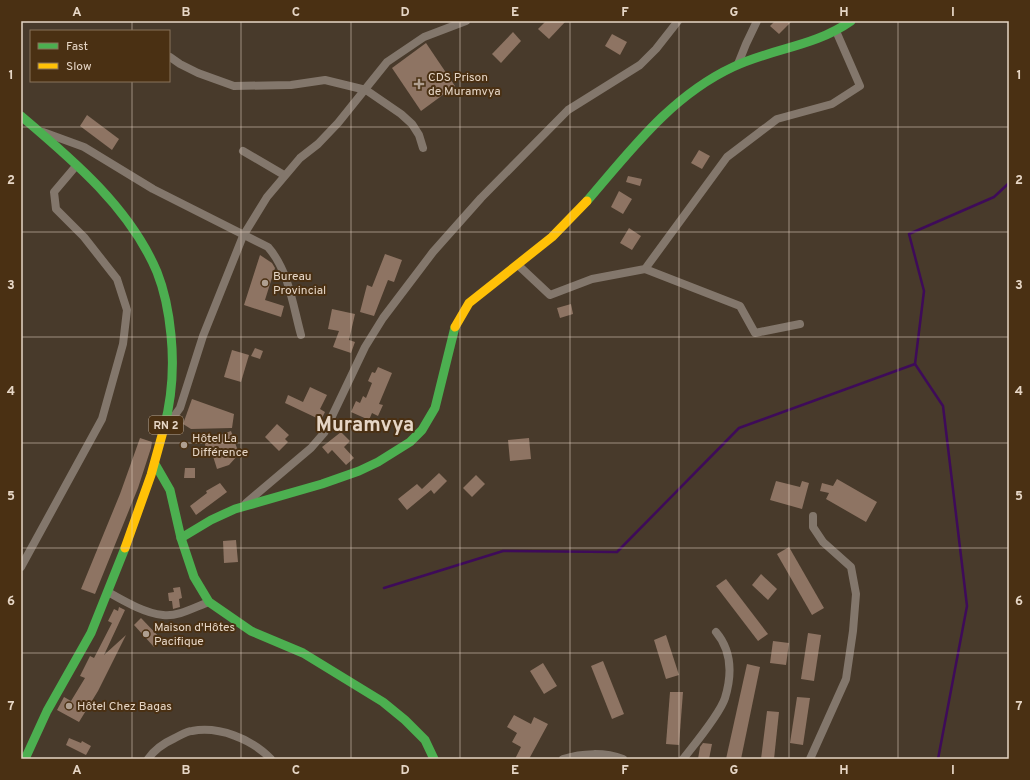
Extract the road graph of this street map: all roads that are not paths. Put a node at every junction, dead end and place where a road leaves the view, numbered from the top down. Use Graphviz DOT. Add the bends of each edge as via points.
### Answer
graph roads {
  1 [pos="466,21"];
  2 [pos="678,21"];
  3 [pos="757,21"];
  4 [pos="851,21"];
  5 [pos="836,31"];
  6 [pos="170,56"];
  7 [pos="738,64"];
  8 [pos="366,90"];
  9 [pos="21,116"];
  10 [pos="36,129"];
  11 [pos="423,148"];
  12 [pos="242,151"];
  13 [pos="76,166"];
  14 [pos="284,175"];
  15 [pos="243,236"];
  16 [pos="518,264"];
  17 [pos="645,269"];
  18 [pos="800,324"];
  19 [pos="301,336"];
  20 [pos="166,424"];
  21 [pos="155,464"];
  22 [pos="242,506"];
  23 [pos="814,516"];
  24 [pos="181,538"];
  25 [pos="21,567"];
  26 [pos="108,592"];
  27 [pos="209,602"];
  28 [pos="716,632"];
  29 [pos="25,759"];
  30 [pos="148,759"];
  31 [pos="271,759"];
  32 [pos="434,759"];
  33 [pos="563,759"];
  34 [pos="624,759"];
  35 [pos="683,759"];
  36 [pos="810,759"];
  1 -- 8 [label="street" via="424,37 406,48 381,68"];
  2 -- 22 [label="street" via="640,66 568,110 481,198 438,246 383,318 368,341 324,433 311,448"];
  3 -- 7 [label="street"];
  4 -- 5 [label="main road"];
  5 -- 7 [label="main road"];
  5 -- 17 [label="street" via="860,86 832,104 777,119 727,157"];
  6 -- 8 [label="street" via="198,73 234,86 291,85 325,80"];
  7 -- 16 [label="main road" via="691,92 658,119 640,136 563,227"];
  8 -- 11 [label="street" via="412,124"];
  8 -- 14 [label="street" via="323,138"];
  9 -- 10 [label="main road, RN 2"];
  10 -- 13 [label="main road, RN 2"];
  10 -- 15 [label="street" via="84,147 153,189"];
  12 -- 14 [label="street"];
  13 -- 20 [label="main road, RN 2" via="128,222 157,270 165,294 172,336 172,385"];
  13 -- 25 [label="street" via="54,192 56,209 84,237 118,279 127,310 123,344 102,419"];
  14 -- 15 [label="street"];
  15 -- 19 [label="street" via="268,248 276,257 288,286"];
  15 -- 20 [label="street" via="203,336 180,408"];
  16 -- 17 [label="street" via="550,295 592,279"];
  16 -- 22 [label="main road" via="469,303 460,315 453,333 436,405 422,431 378,461 341,480"];
  17 -- 18 [label="street" via="740,306 755,333"];
  20 -- 21 [label="main road, RN 2"];
  21 -- 24 [label="main road" via="170,490"];
  21 -- 26 [label="main road, RN 2"];
  22 -- 24 [label="main road" via="222,514"];
  23 -- 36 [label="street" via="813,527 823,542 851,567 856,594 846,679"];
  24 -- 27 [label="main road" via="194,577"];
  26 -- 27 [label="street" via="125,602 163,615 175,614"];
  26 -- 29 [label="main road, RN 2" via="91,631 41,722"];
  27 -- 32 [label="main road" via="251,631 303,653 383,702 424,740"];
  28 -- 35 [label="street" via="725,642 729,657 725,699"];
  30 -- 31 [label="street" via="168,741 191,730 225,732 247,741"];
  33 -- 34 [label="street" via="579,754"];
}
